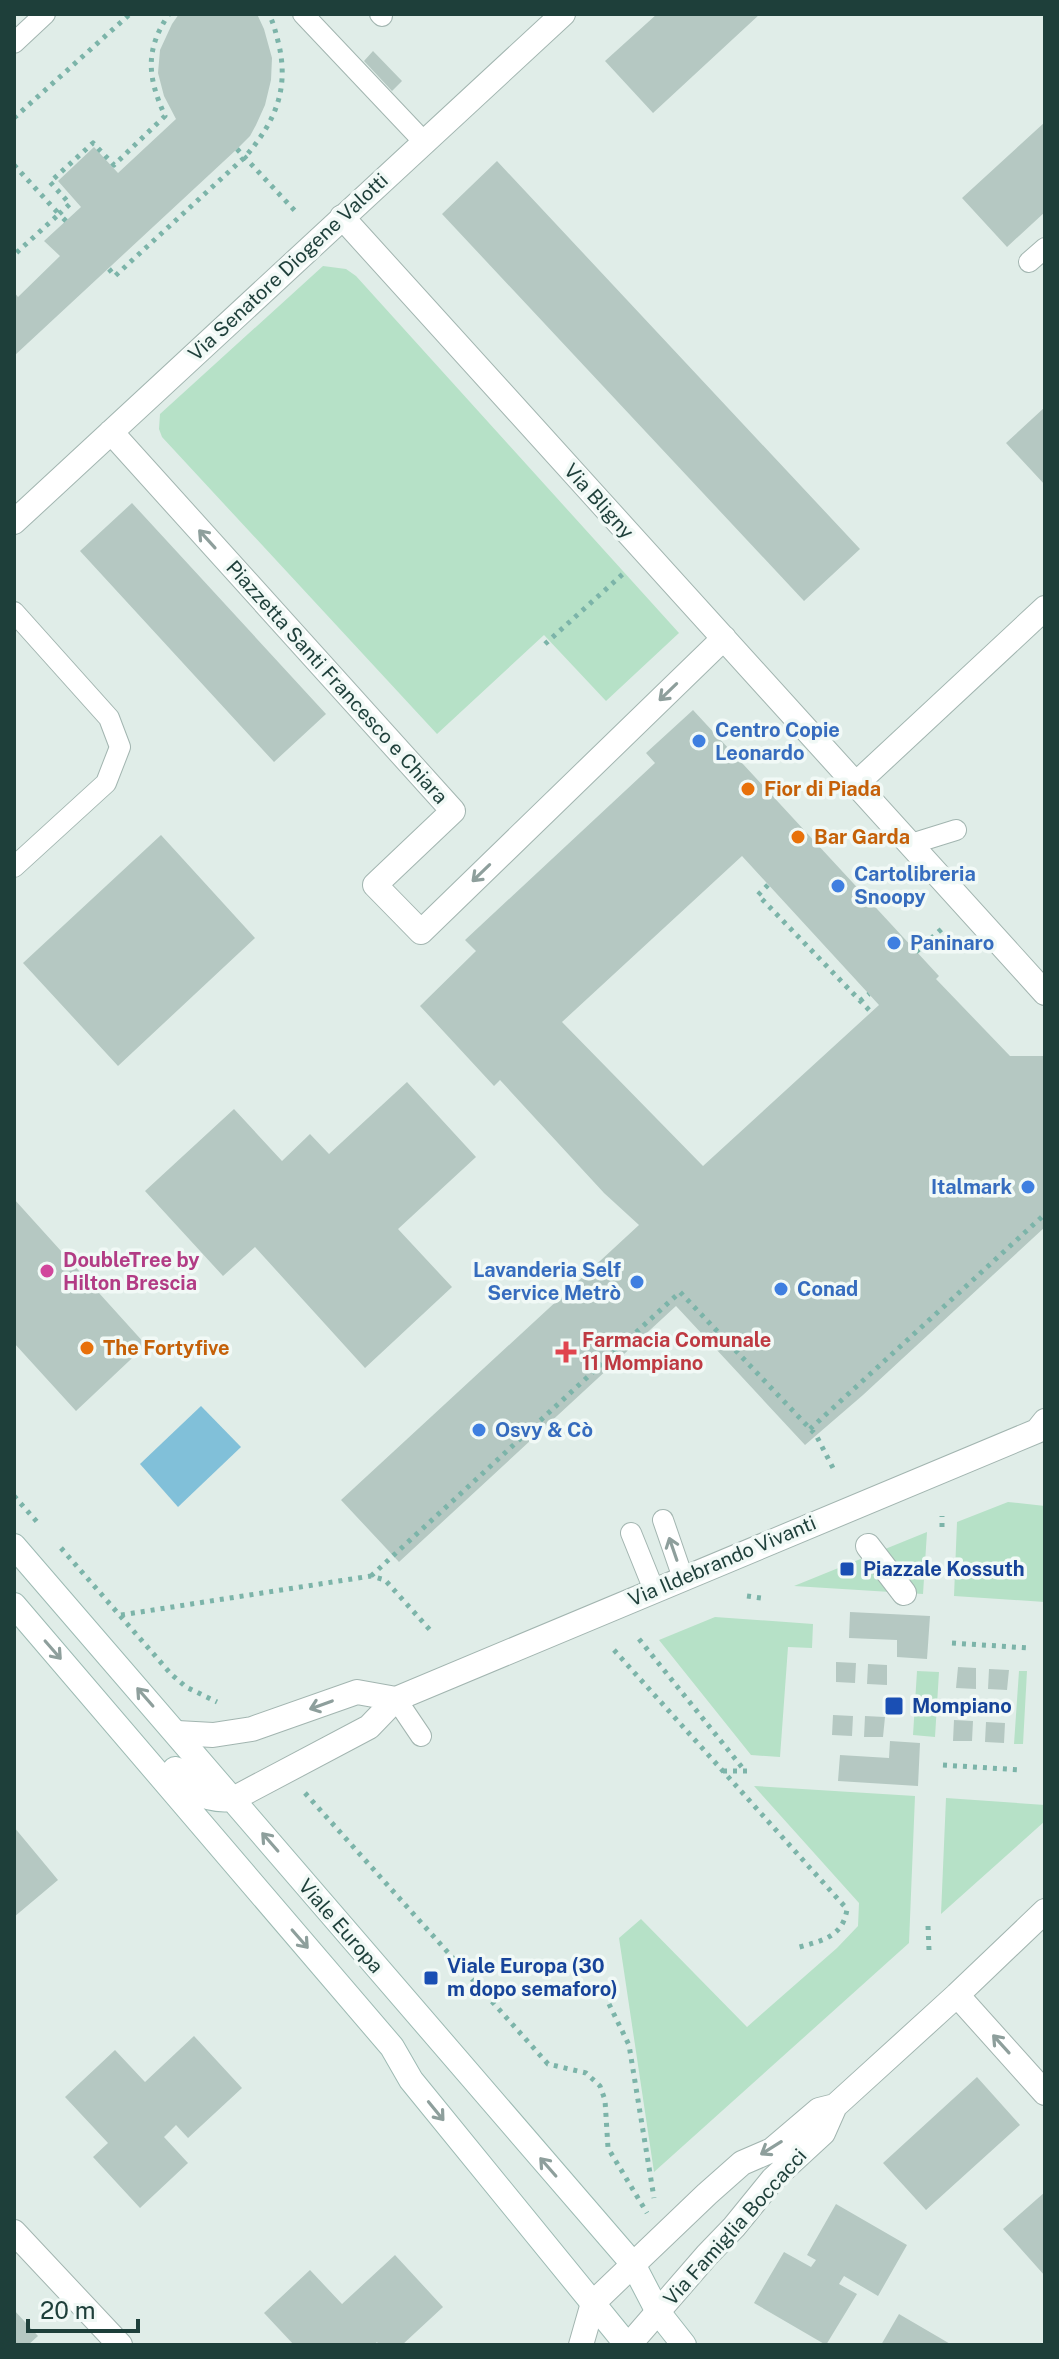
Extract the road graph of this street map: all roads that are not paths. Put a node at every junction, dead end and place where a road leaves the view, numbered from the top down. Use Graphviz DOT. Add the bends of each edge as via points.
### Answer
graph roads {
  1 [pos="45,14"];
  2 [pos="303,14"];
  3 [pos="563,14"];
  4 [pos="14,43"];
  5 [pos="424,142"];
  6 [pos="342,217"];
  7 [pos="1045,248"];
  8 [pos="1029,262"];
  9 [pos="111,432"];
  10 [pos="14,522"];
  11 [pos="1045,608"];
  12 [pos="14,612"];
  13 [pos="724,638"];
  14 [pos="856,784"];
  15 [pos="956,830"];
  16 [pos="911,844"];
  17 [pos="14,867"];
  18 [pos="1045,993"];
  19 [pos="1042,1430"];
  20 [pos="663,1520"];
  21 [pos="631,1533"];
  22 [pos="14,1546"];
  23 [pos="868,1546"];
  24 [pos="683,1578"];
  25 [pos="654,1590"];
  26 [pos="904,1593"];
  27 [pos="14,1605"];
  28 [pos="92,1695"];
  29 [pos="396,1699"];
  30 [pos="177,1733"];
  31 [pos="421,1736"];
  32 [pos="233,1799"];
  33 [pos="1045,1911"];
  34 [pos="957,1995"];
  35 [pos="1045,2093"];
  36 [pos="835,2106"];
  37 [pos="14,2232"];
  38 [pos="633,2264"];
  39 [pos="593,2303"];
  40 [pos="658,2312"];
  41 [pos="120,2345"];
  42 [pos="581,2345"];
  43 [pos="628,2345"];
  44 [pos="684,2345"];
  1 -- 4 [label="lane"];
  2 -- 5 [label="lane"];
  3 -- 5 [label="street, Via Senatore Diogene Valotti"];
  5 -- 6 [label="street, Via Senatore Diogene Valotti"];
  6 -- 9 [label="street, Via Senatore Diogene Valotti"];
  6 -- 13 [label="street, Via Bligny"];
  7 -- 8 [label="lane"];
  9 -- 10 [label="street, Via Senatore Diogene Valotti"];
  13 -- 9 [label="street, Piazzetta Santi Francesco e Chiara, one-way" via="421,932 375,885 453,811"];
  11 -- 14 [label="street"];
  12 -- 17 [label="lane" via="109,718 120,747 106,783"];
  13 -- 14 [label="street, Via Bligny"];
  14 -- 16 [label="street, Via Bligny"];
  15 -- 16 [label="lane"];
  16 -- 18 [label="street, Via Bligny"];
  19 -- 24 [label="street, Via Ildebrando Vivanti"];
  24 -- 20 [label="lane, one-way"];
  21 -- 25 [label="lane"];
  30 -- 22 [label="street, Viale Europa, one-way"];
  23 -- 26 [label="street"];
  24 -- 25 [label="street, Via Ildebrando Vivanti"];
  25 -- 29 [label="street, Via Ildebrando Vivanti"];
  27 -- 28 [label="street, Viale Europa, one-way"];
  28 -- 32 [label="street" via="122,1706 192,1790 217,1800"];
  28 -- 39 [label="street, Viale Europa, one-way" via="392,2047 411,2080"];
  29 -- 30 [label="street, one-way" via="357,1692 252,1729"];
  29 -- 31 [label="lane"];
  29 -- 32 [label="street, Via Ildebrando Vivanti" via="369,1727"];
  30 -- 32 [label="street, Viale Europa"];
  38 -- 32 [label="street, Viale Europa, one-way"];
  33 -- 34 [label="street, Via Famiglia Boccacci"];
  35 -- 34 [label="street, one-way"];
  34 -- 36 [label="street, Via Famiglia Boccacci"];
  36 -- 38 [label="street, Via Famiglia Boccacci, one-way" via="819,2110 772,2150 742,2163"];
  36 -- 40 [label="street, Via Famiglia Boccacci" via="823,2133 773,2179"];
  37 -- 41 [label="street"];
  38 -- 39 [label="street, Via Famiglia Boccacci"];
  38 -- 40 [label="street, Viale Europa"];
  39 -- 42 [label="street, Via Famiglia Boccacci"];
  39 -- 43 [label="street, Viale Europa"];
  40 -- 43 [label="street, Via Famiglia Boccacci"];
  40 -- 44 [label="street, Viale Europa"];
}
